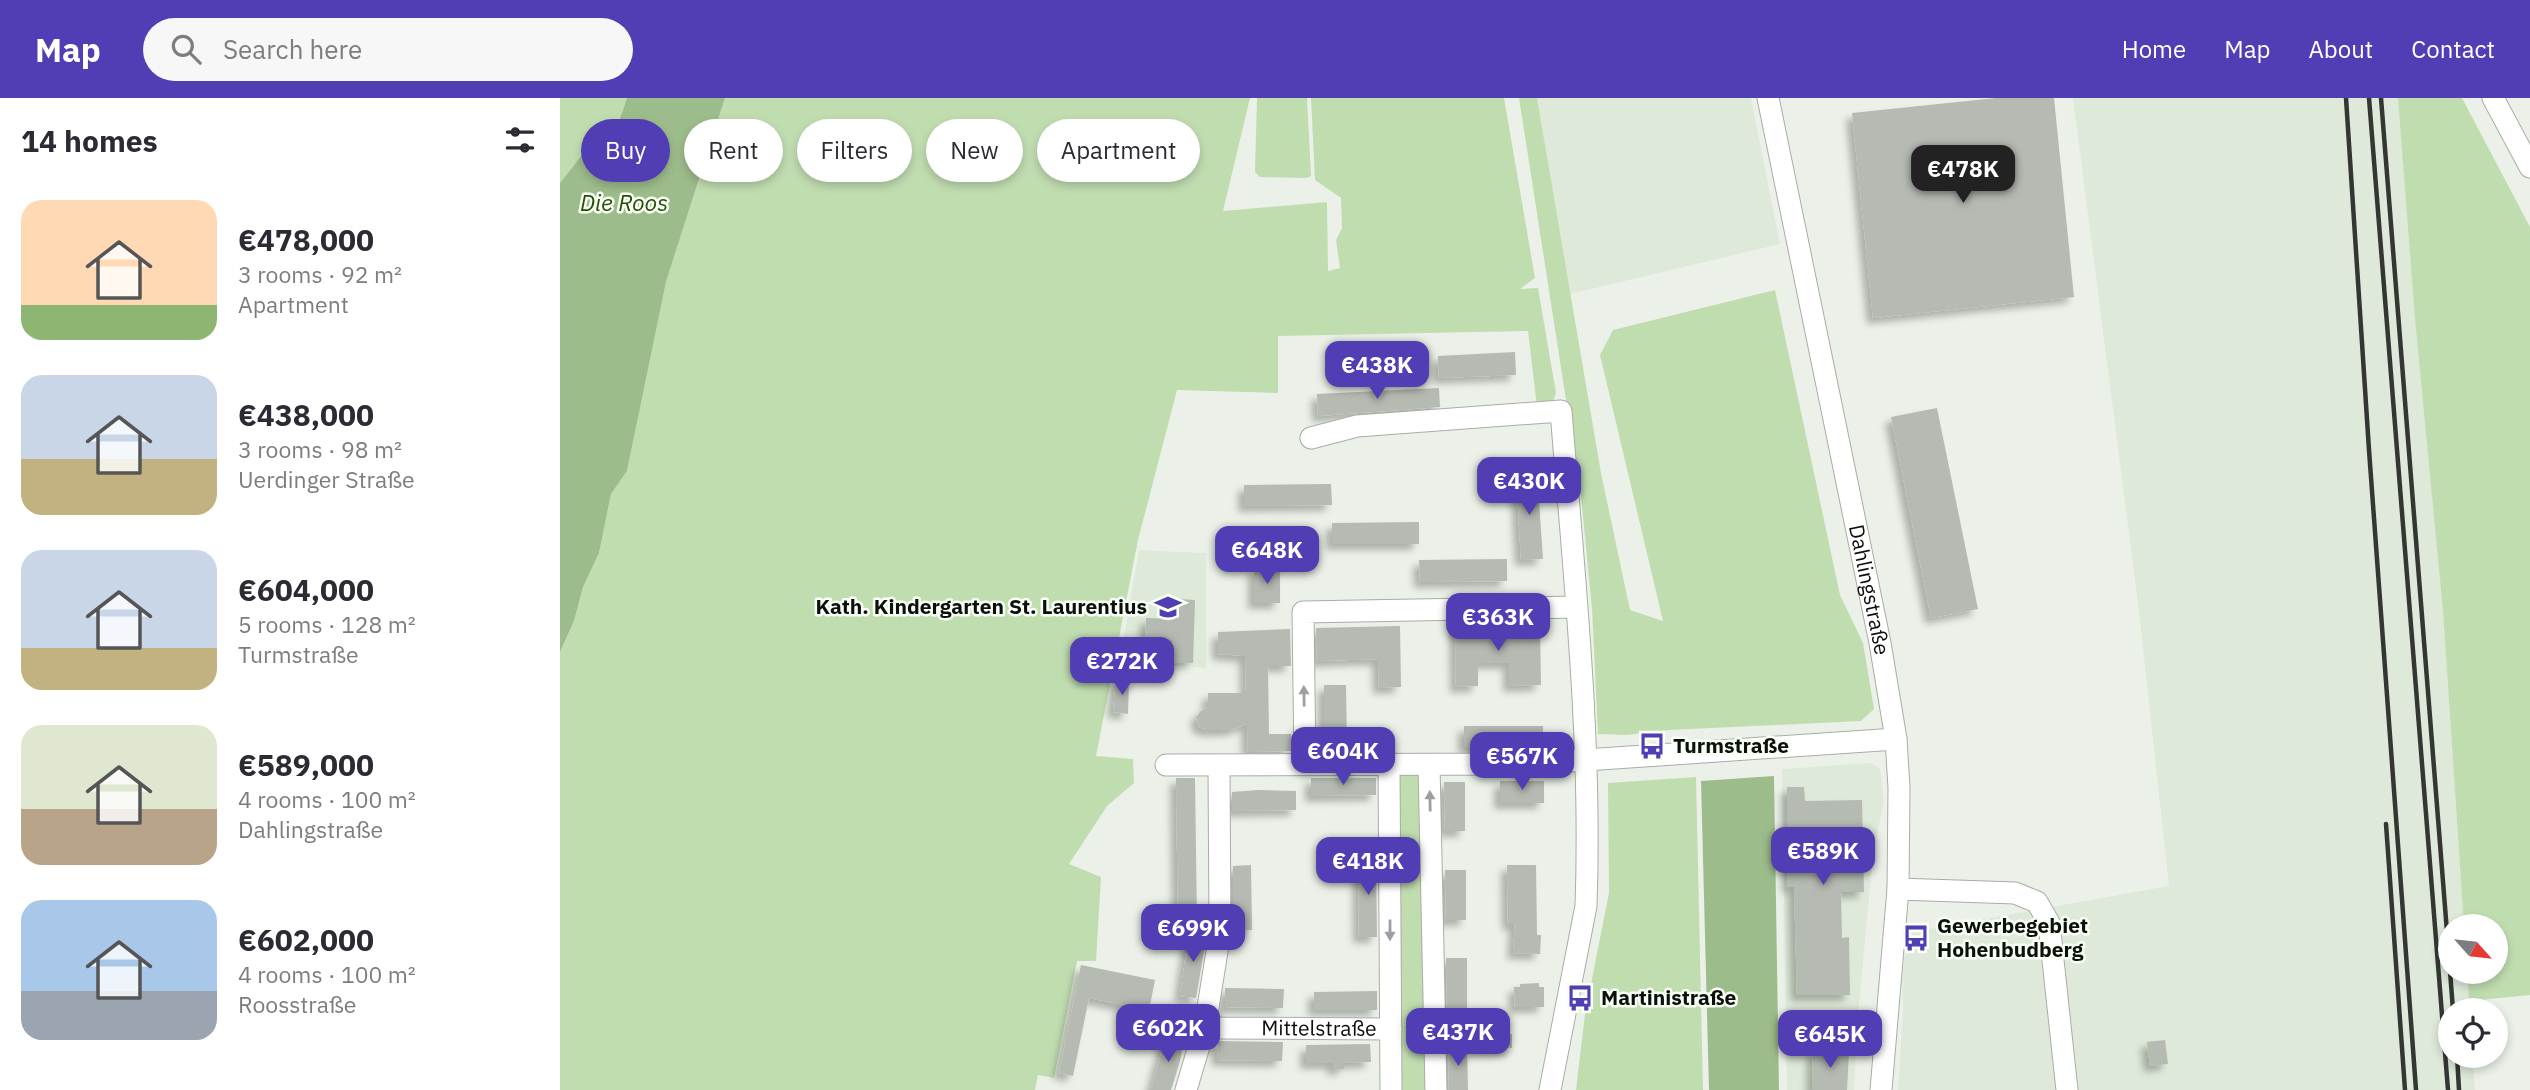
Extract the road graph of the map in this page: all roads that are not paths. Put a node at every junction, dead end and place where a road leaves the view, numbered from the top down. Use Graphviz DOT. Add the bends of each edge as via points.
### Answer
graph roads {
  1 [pos="1768,98"];
  2 [pos="2493,98"];
  3 [pos="2530,167"];
  4 [pos="1311,438"];
  5 [pos="1576,607"];
  6 [pos="1896,739"];
  7 [pos="1587,759"];
  8 [pos="1389,763"];
  9 [pos="1305,764"];
  10 [pos="1166,765"];
  11 [pos="1429,765"];
  12 [pos="1219,766"];
  13 [pos="1898,889"];
  14 [pos="1205,1026"];
  15 [pos="1391,1029"];
  16 [pos="1186,1090"];
  17 [pos="1391,1090"];
  18 [pos="1436,1090"];
  19 [pos="1550,1090"];
  20 [pos="1881,1090"];
  21 [pos="2067,1090"];
  1 -- 6 [label="street, Dahlingstraße"];
  2 -- 3 [label="street"];
  4 -- 5 [label="street" via="1357,426 1561,411"];
  5 -- 7 [label="street"];
  9 -- 5 [label="street, one-way" via="1303,612"];
  6 -- 7 [label="street"];
  6 -- 13 [label="street, Dahlingstraße"];
  7 -- 11 [label="street"];
  7 -- 19 [label="street" via="1586,906"];
  8 -- 9 [label="street"];
  8 -- 11 [label="street"];
  8 -- 15 [label="street, one-way"];
  9 -- 12 [label="street"];
  10 -- 12 [label="street"];
  18 -- 11 [label="street, one-way"];
  12 -- 14 [label="street" via="1220,933"];
  13 -- 20 [label="street, Dahlingstraße"];
  13 -- 21 [label="street" via="2015,893 2037,902 2049,922"];
  14 -- 15 [label="street, Mittelstraße"];
  14 -- 16 [label="street"];
  15 -- 17 [label="street"];
}
